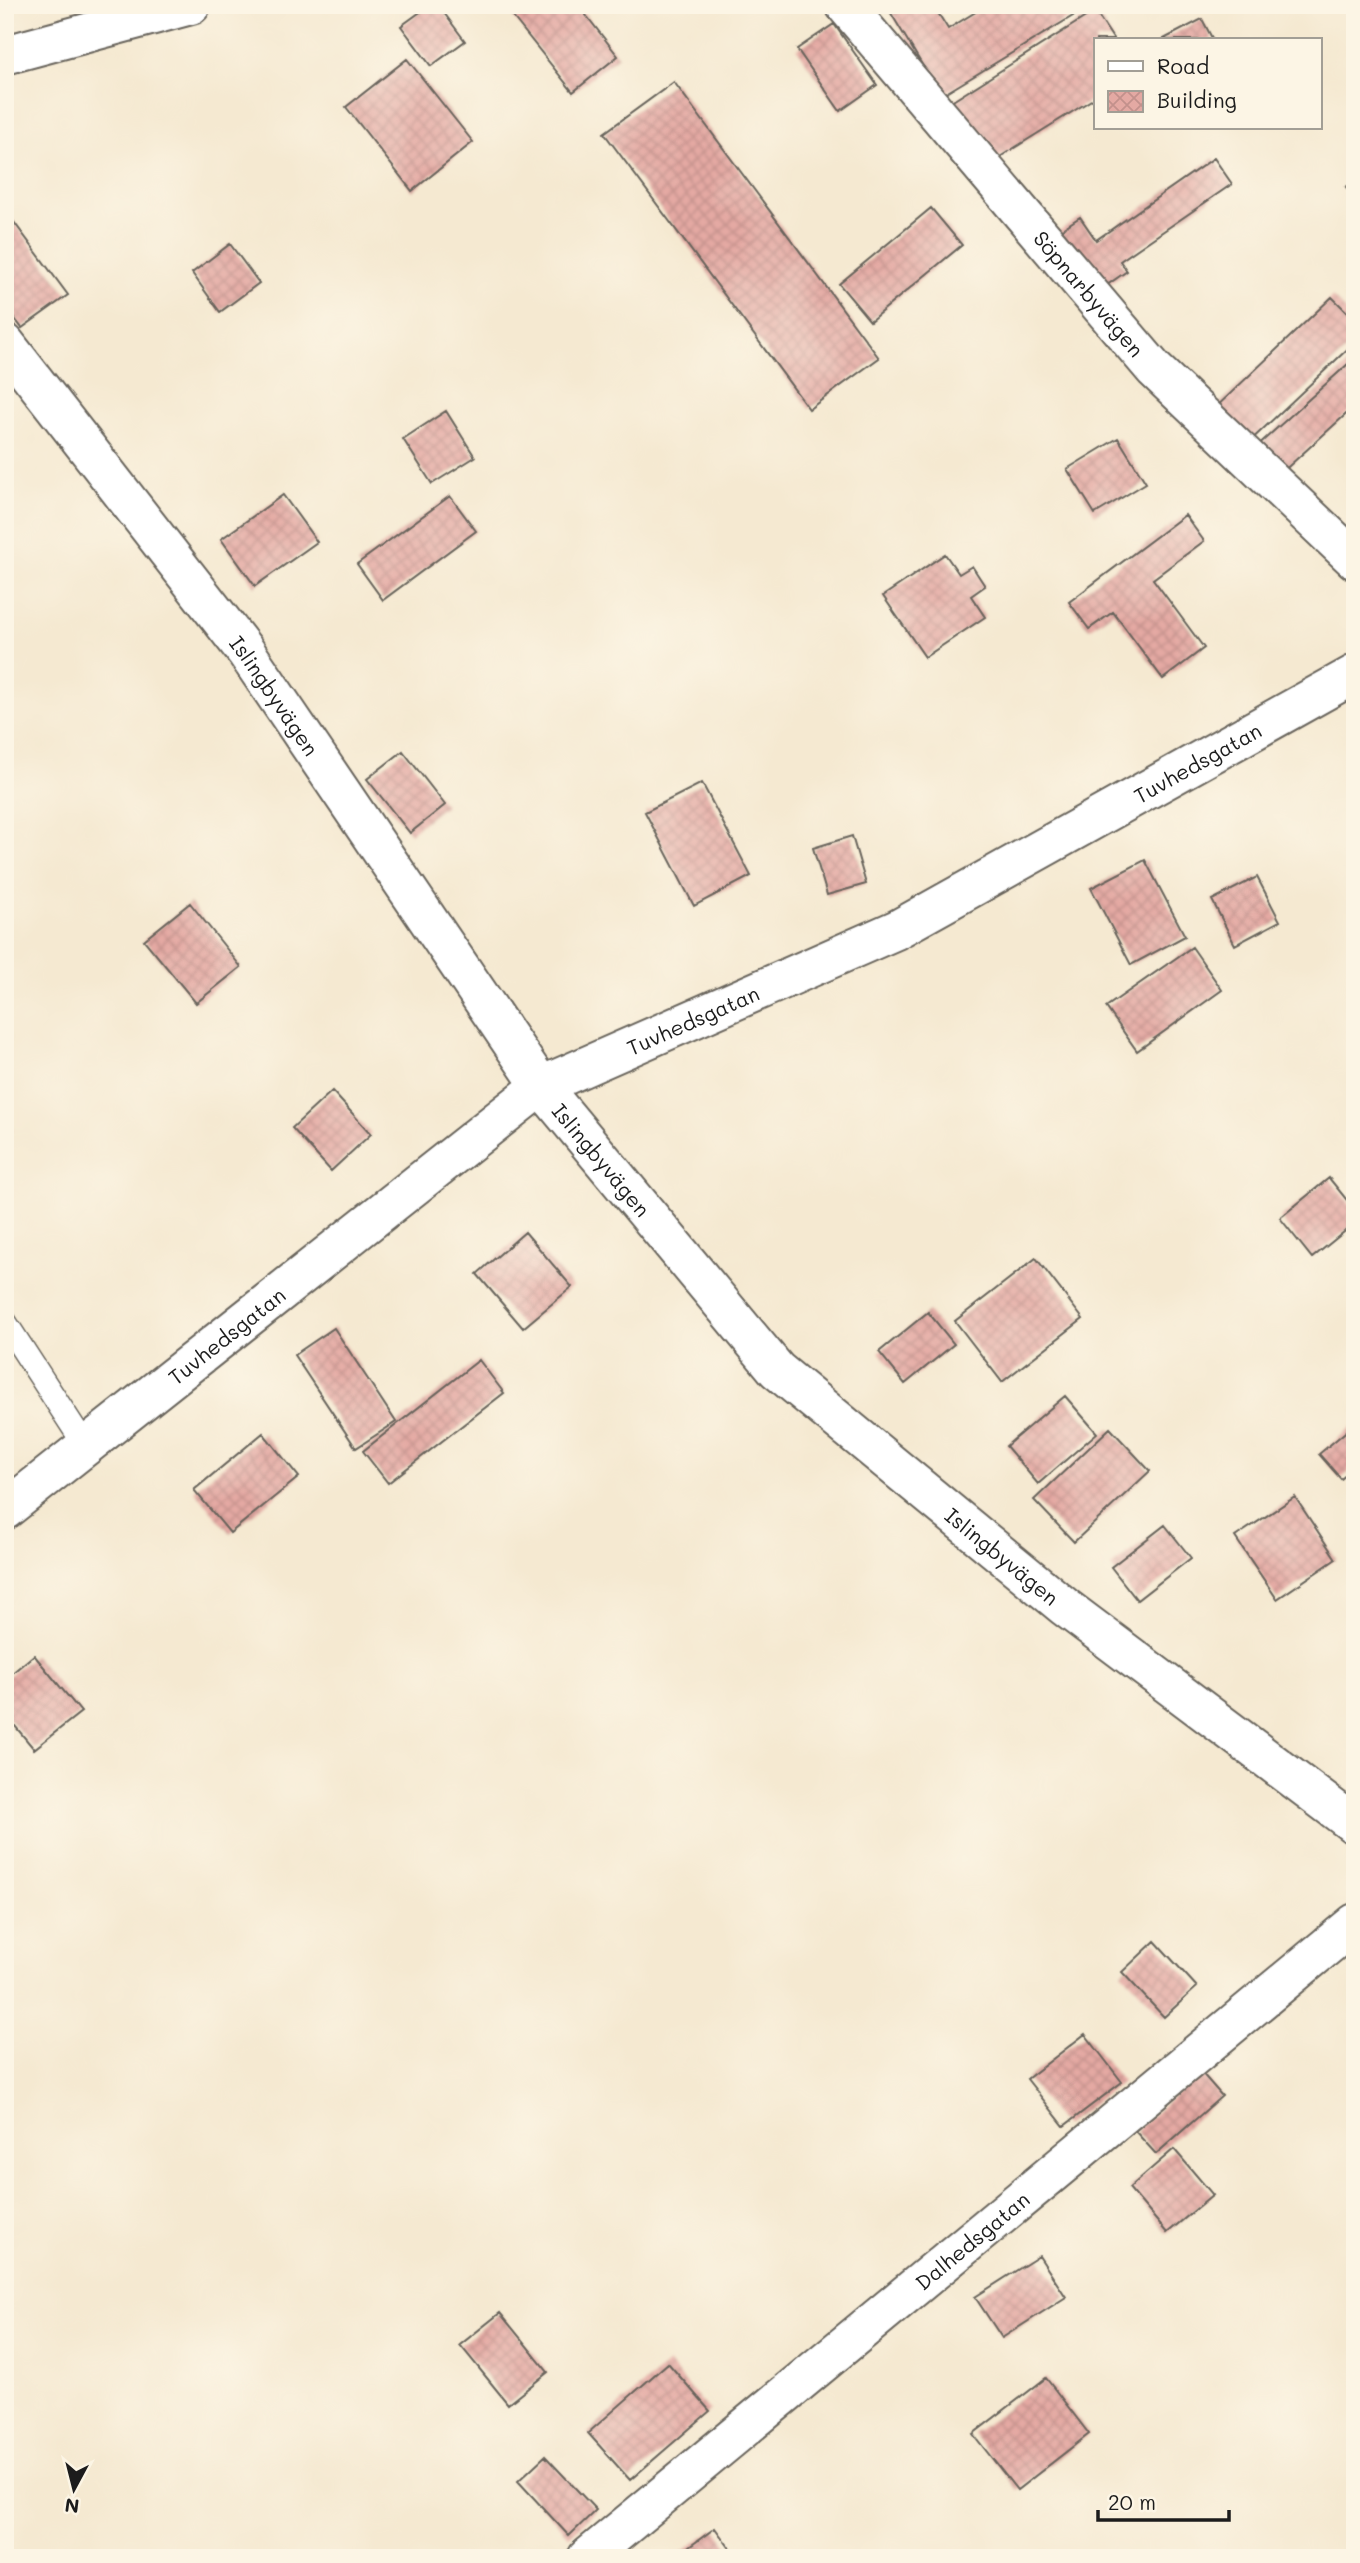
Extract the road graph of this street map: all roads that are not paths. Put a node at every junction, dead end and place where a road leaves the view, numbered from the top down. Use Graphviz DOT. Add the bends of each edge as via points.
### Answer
graph roads {
  1 [pos="191,5"];
  2 [pos="845,5"];
  3 [pos="5,55"];
  4 [pos="5,343"];
  5 [pos="1355,560"];
  6 [pos="1355,674"];
  7 [pos="541,1086"];
  8 [pos="5,1322"];
  9 [pos="85,1445"];
  10 [pos="5,1510"];
  11 [pos="1355,1825"];
  12 [pos="1355,1923"];
  13 [pos="587,2558"];
  1 -- 3 [label="street"];
  2 -- 5 [label="street, Söpnarbyvägen" via="1154,369"];
  4 -- 7 [label="street, Islingbyvägen" via="246,652"];
  6 -- 7 [label="street, Tuvhedsgatan" via="896,930"];
  7 -- 9 [label="street, Tuvhedsgatan"];
  7 -- 11 [label="street, Islingbyvägen" via="777,1370 1065,1607"];
  8 -- 9 [label="lane"];
  9 -- 10 [label="street, Tuvhedsgatan"];
  12 -- 13 [label="street, Dalhedsgatan"];
}
